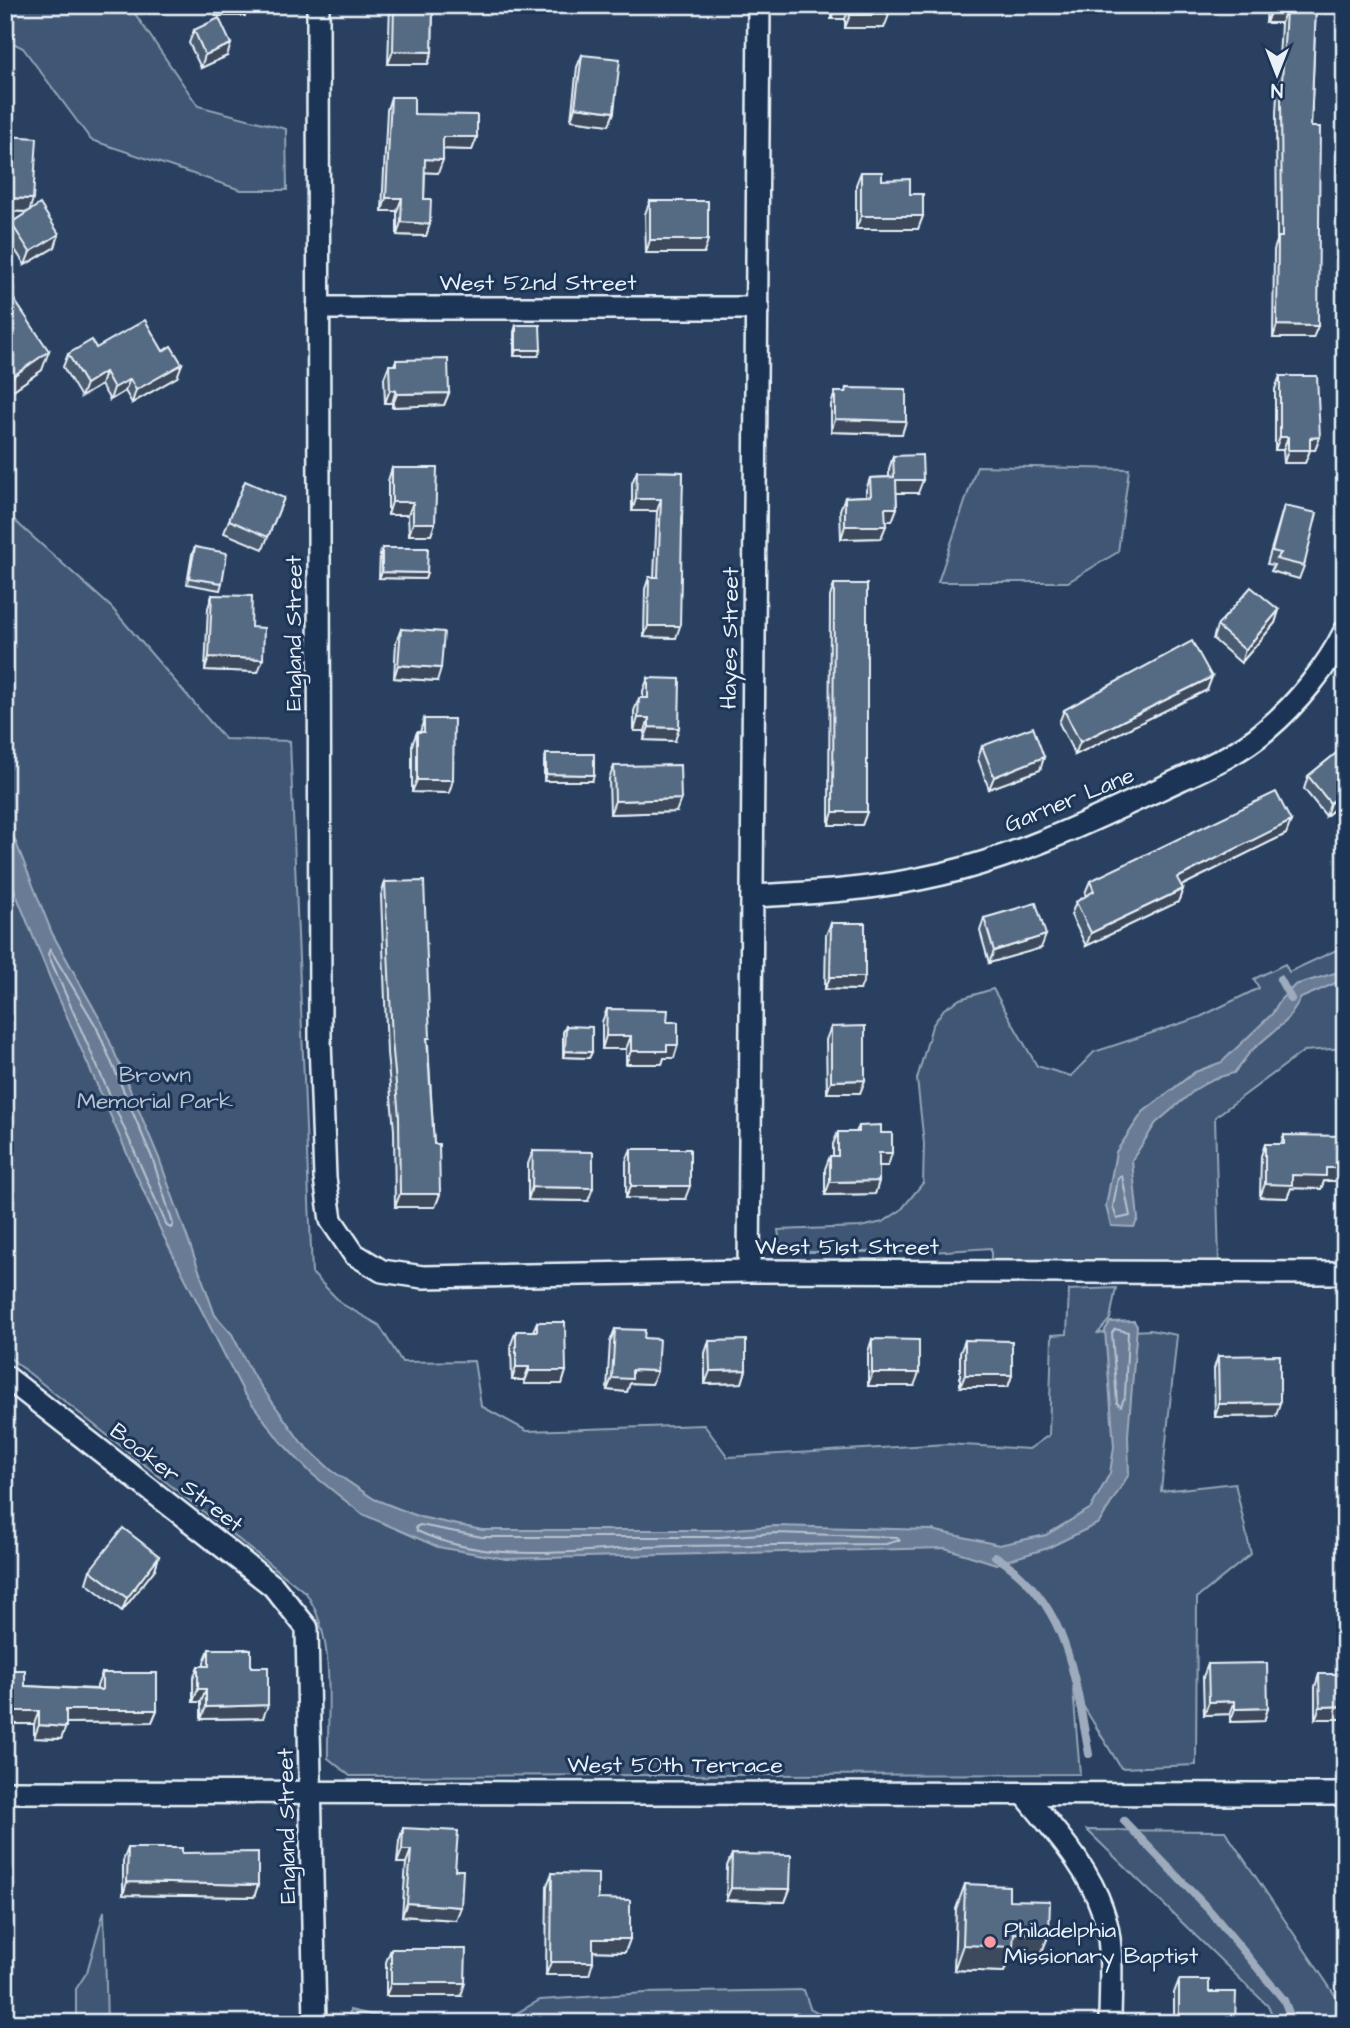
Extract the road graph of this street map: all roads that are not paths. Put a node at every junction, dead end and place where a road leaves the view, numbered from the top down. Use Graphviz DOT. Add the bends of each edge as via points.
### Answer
graph roads {
  1 [pos="318,5"];
  2 [pos="759,5"];
  3 [pos="318,308"];
  4 [pos="758,308"];
  5 [pos="1345,631"];
  6 [pos="752,896"];
  7 [pos="354,1254"];
  8 [pos="749,1271"];
  9 [pos="1345,1273"];
  10 [pos="5,1376"];
  11 [pos="307,1628"];
  12 [pos="312,1790"];
  13 [pos="5,1792"];
  14 [pos="1345,1794"];
  15 [pos="1026,1796"];
  16 [pos="316,2023"];
  17 [pos="1110,2023"];
  1 -- 3 [label="street, England Street"];
  2 -- 4 [label="street, Hayes Street"];
  3 -- 4 [label="street, West 52nd Street"];
  3 -- 7 [label="street, England Street" via="324,1151 331,1220"];
  4 -- 6 [label="street, Hayes Street"];
  5 -- 6 [label="street, Garner Lane" via="1306,688 1265,731 1214,764 1093,820 943,874 842,892"];
  6 -- 8 [label="street, Hayes Street"];
  7 -- 8 [label="street, West 51st Street" via="382,1271 423,1276"];
  8 -- 9 [label="street, West 51st Street"];
  10 -- 11 [label="street, Booker Street" via="273,1586"];
  11 -- 12 [label="street, England Street"];
  12 -- 13 [label="street, West 50th Terrace"];
  12 -- 15 [label="street, West 50th Terrace"];
  12 -- 16 [label="street, England Street"];
  14 -- 15 [label="street, West 50th Terrace"];
  15 -- 17 [label="street" via="1083,1868 1103,1909"];
}
